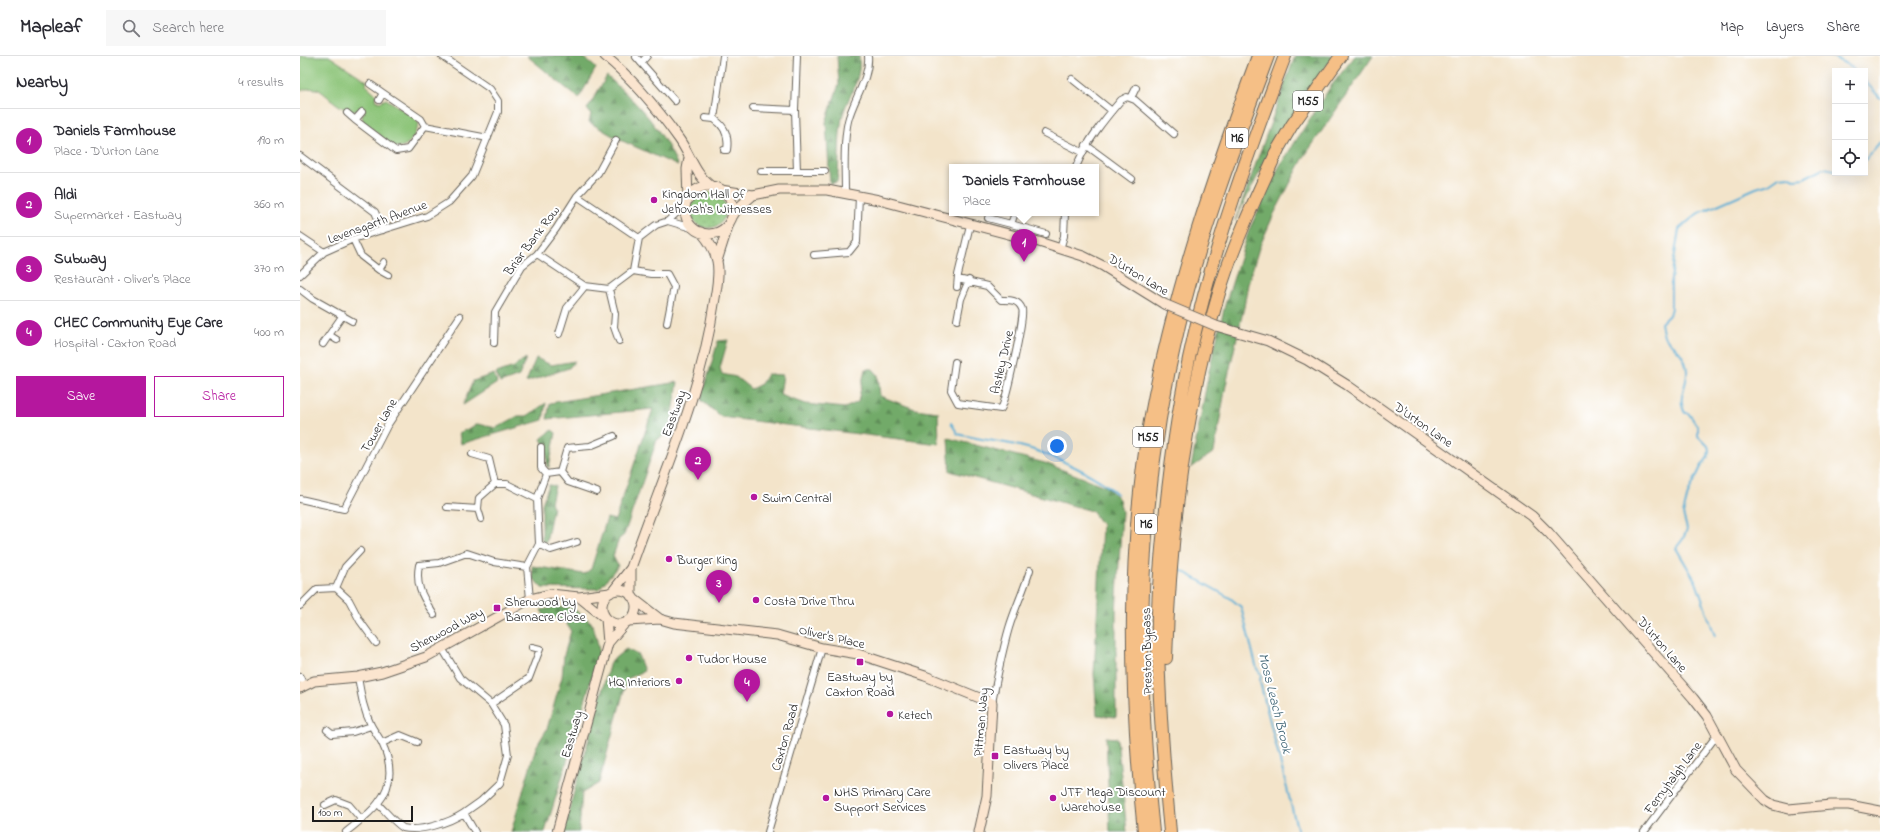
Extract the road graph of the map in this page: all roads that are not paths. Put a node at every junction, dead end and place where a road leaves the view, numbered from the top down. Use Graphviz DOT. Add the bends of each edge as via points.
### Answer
graph roads {
  1 [pos="442,56"];
  2 [pos="605,56"];
  3 [pos="647,56"];
  4 [pos="723,56"];
  5 [pos="796,56"];
  6 [pos="868,56"];
  7 [pos="1258,56"];
  8 [pos="1268,56"];
  9 [pos="1285,56"];
  10 [pos="1341,56"];
  11 [pos="636,57"];
  12 [pos="641,63"];
  13 [pos="1072,79"];
  14 [pos="370,84"];
  15 [pos="1136,88"];
  16 [pos="383,93"];
  17 [pos="1131,98"];
  18 [pos="379,100"];
  19 [pos="675,101"];
  20 [pos="754,108"];
  21 [pos="795,110"];
  22 [pos="1112,110"];
  23 [pos="362,112"];
  24 [pos="347,113"];
  25 [pos="705,118"];
  26 [pos="1167,118"];
  27 [pos="714,119"];
  28 [pos="355,120"];
  29 [pos="1162,124"];
  30 [pos="425,126"];
  31 [pos="1044,133"];
  32 [pos="1174,134"];
  33 [pos="488,138"];
  34 [pos="616,140"];
  35 [pos="1086,145"];
  36 [pos="1279,147"];
  37 [pos="724,150"];
  38 [pos="1082,152"];
  39 [pos="300,156"];
  40 [pos="688,158"];
  41 [pos="1077,164"];
  42 [pos="761,171"];
  43 [pos="797,171"];
  44 [pos="824,171"];
  45 [pos="1132,179"];
  46 [pos="711,186"];
  47 [pos="722,190"];
  48 [pos="845,193"];
  49 [pos="753,195"];
  50 [pos="577,196"];
  51 [pos="860,196"];
  52 [pos="687,201"];
  53 [pos="1014,216"];
  54 [pos="1065,216"];
  55 [pos="988,218"];
  56 [pos="668,221"];
  57 [pos="730,221"];
  58 [pos="1011,224"];
  59 [pos="970,225"];
  60 [pos="383,230"];
  61 [pos="698,230"];
  62 [pos="1046,234"];
  63 [pos="300,236"];
  64 [pos="638,238"];
  65 [pos="353,239"];
  66 [pos="1060,249"];
  67 [pos="324,252"];
  68 [pos="537,254"];
  69 [pos="814,255"];
  70 [pos="717,261"];
  71 [pos="384,262"];
  72 [pos="379,270"];
  73 [pos="633,271"];
  74 [pos="300,275"];
  75 [pos="388,275"];
  76 [pos="958,279"];
  77 [pos="969,280"];
  78 [pos="585,286"];
  79 [pos="957,287"];
  80 [pos="300,289"];
  81 [pos="609,289"];
  82 [pos="343,315"];
  83 [pos="460,316"];
  84 [pos="957,320"];
  85 [pos="352,321"];
  86 [pos="667,322"];
  87 [pos="559,334"];
  88 [pos="329,335"];
  89 [pos="337,340"];
  90 [pos="619,341"];
  91 [pos="494,343"];
  92 [pos="323,344"];
  93 [pos="955,362"];
  94 [pos="614,436"];
  95 [pos="541,447"];
  96 [pos="472,454"];
  97 [pos="1170,469"];
  98 [pos="560,472"];
  99 [pos="546,474"];
  100 [pos="494,484"];
  101 [pos="597,492"];
  102 [pos="300,499"];
  103 [pos="537,499"];
  104 [pos="447,507"];
  105 [pos="478,509"];
  106 [pos="481,519"];
  107 [pos="576,542"];
  108 [pos="539,544"];
  109 [pos="360,551"];
  110 [pos="527,567"];
  111 [pos="632,568"];
  112 [pos="1030,570"];
  113 [pos="336,588"];
  114 [pos="611,592"];
  115 [pos="579,597"];
  116 [pos="633,597"];
  117 [pos="530,599"];
  118 [pos="300,605"];
  119 [pos="434,615"];
  120 [pos="606,618"];
  121 [pos="660,620"];
  122 [pos="627,622"];
  123 [pos="376,643"];
  124 [pos="608,643"];
  125 [pos="532,646"];
  126 [pos="442,648"];
  127 [pos="822,648"];
  128 [pos="358,677"];
  129 [pos="301,683"];
  130 [pos="992,703"];
  131 [pos="491,704"];
  132 [pos="371,726"];
  133 [pos="327,730"];
  134 [pos="1717,735"];
  135 [pos="417,742"];
  136 [pos="382,743"];
  137 [pos="1163,753"];
  138 [pos="378,804"];
  139 [pos="325,805"];
  140 [pos="1880,811"];
  141 [pos="464,813"];
  142 [pos="361,819"];
  143 [pos="403,831"];
  144 [pos="346,832"];
  145 [pos="475,832"];
  146 [pos="557,832"];
  147 [pos="768,832"];
  148 [pos="979,832"];
  149 [pos="1144,832"];
  150 [pos="1153,832"];
  151 [pos="1170,832"];
  152 [pos="1644,832"];
  1 -- 33 [label="street, Levensgarth Avenue" via="490,89 496,96 498,112"];
  2 -- 40 [label="street" via="646,95 680,140"];
  3 -- 12 [label="street"];
  4 -- 27 [label="street"];
  5 -- 21 [label="street"];
  6 -- 48 [label="street" via="865,76 848,123"];
  7 -- 149 [label="highway, M55" via="1198,225 1171,321 1150,424 1137,530 1132,657 1135,731"];
  8 -- 150 [label="highway, M6" via="1228,163 1200,249 1179,324 1159,426 1145,531 1142,593 1143,717"];
  9 -- 97 [label="highway, M6" via="1243,169 1208,280 1181,398"];
  10 -- 36 [label="highway, M55" via="1296,118"];
  11 -- 12 [label="street"];
  12 -- 19 [label="street"];
  13 -- 22 [label="street"];
  14 -- 16 [label="street"];
  15 -- 17 [label="street"];
  16 -- 18 [label="street"];
  16 -- 30 [label="street" via="421,119"];
  17 -- 22 [label="street" via="1121,100"];
  17 -- 29 [label="street"];
  20 -- 21 [label="street"];
  21 -- 43 [label="street"];
  22 -- 35 [label="street"];
  23 -- 28 [label="street"];
  24 -- 28 [label="street"];
  25 -- 27 [label="street"];
  26 -- 29 [label="street"];
  27 -- 37 [label="street" via="727,137 728,150"];
  28 -- 30 [label="street" via="396,151 408,149"];
  29 -- 32 [label="street"];
  30 -- 33 [label="street"];
  31 -- 38 [label="street"];
  33 -- 60 [label="street, Levensgarth Avenue" via="472,176 449,202 427,216"];
  34 -- 50 [label="street, Briar Bank Row" via="598,173"];
  35 -- 38 [label="street"];
  35 -- 45 [label="street"];
  36 -- 97 [label="highway, M55" via="1257,183 1225,258 1199,346"];
  36 -- 137 [label="highway, M55" via="1244,225 1226,274 1206,339 1193,400 1177,499 1170,566"];
  38 -- 41 [label="street"];
  39 -- 60 [label="street" via="375,212"];
  40 -- 46 [label="street"];
  40 -- 52 [label="street"];
  42 -- 43 [label="street"];
  43 -- 44 [label="street"];
  46 -- 47 [label="street"];
  46 -- 52 [label="street" via="700,188"];
  47 -- 49 [label="street, D'Urton Lane"];
  47 -- 57 [label="street" via="732,205"];
  48 -- 49 [label="street, D'Urton Lane" via="827,190 786,190"];
  48 -- 51 [label="street, D'Urton Lane"];
  49 -- 57 [label="street" via="737,209"];
  50 -- 64 [label="street"];
  50 -- 68 [label="street, Briar Bank Row"];
  51 -- 59 [label="street, D'Urton Lane"];
  51 -- 69 [label="street" via="857,242 849,252"];
  52 -- 56 [label="street"];
  52 -- 61 [label="street" via="687,217"];
  53 -- 58 [label="street"];
  54 -- 66 [label="street" via="1064,236"];
  55 -- 58 [label="street"];
  56 -- 61 [label="street"];
  56 -- 64 [label="street" via="656,225"];
  57 -- 61 [label="street" via="717,232"];
  57 -- 70 [label="street, Eastway"];
  58 -- 62 [label="street"];
  59 -- 66 [label="street, D'Urton Lane"];
  59 -- 76 [label="street"];
  60 -- 65 [label="street, Levensgarth Avenue"];
  61 -- 70 [label="street, Eastway" via="710,245"];
  63 -- 67 [label="street"];
  64 -- 73 [label="street"];
  65 -- 67 [label="street, Levensgarth Avenue"];
  65 -- 72 [label="street" via="361,256"];
  66 -- 134 [label="street, D'Urton Lane, bridge" via="1103,266 1164,304 1216,326 1268,341 1307,360 1347,385 1532,516 1549,532 1693,698"];
  67 -- 74 [label="street, Levensgarth Avenue"];
  68 -- 78 [label="street"];
  68 -- 91 [label="street, Briar Bank Row" via="522,266 495,312"];
  70 -- 111 [label="street, Eastway" via="718,278 711,331 699,378"];
  71 -- 72 [label="street"];
  72 -- 75 [label="street"];
  73 -- 81 [label="street"];
  73 -- 86 [label="street" via="667,274 674,287"];
  76 -- 77 [label="street, Astley Drive"];
  76 -- 79 [label="street"];
  77 -- 84 [label="street" via="961,299"];
  77 -- 93 [label="street, Astley Drive" via="987,286 1001,300 1019,303 1023,311 1001,409 958,402 951,390"];
  78 -- 81 [label="street"];
  78 -- 87 [label="street" via="567,308"];
  80 -- 82 [label="street"];
  81 -- 90 [label="street" via="615,314 614,327"];
  82 -- 85 [label="street"];
  82 -- 88 [label="street"];
  83 -- 102 [label="street, Tower Lane" via="387,426 344,509"];
  88 -- 89 [label="street"];
  88 -- 92 [label="street"];
  94 -- 98 [label="street" via="590,446 567,448"];
  95 -- 99 [label="street" via="541,468"];
  96 -- 100 [label="street" via="489,459"];
  97 -- 137 [label="highway, Preston Bypass / M6" via="1158,614"];
  98 -- 99 [label="street"];
  98 -- 101 [label="street" via="568,482"];
  99 -- 103 [label="street"];
  100 -- 103 [label="street" via="507,484"];
  100 -- 105 [label="street" via="479,498"];
  103 -- 108 [label="street"];
  104 -- 105 [label="street"];
  105 -- 106 [label="street"];
  107 -- 108 [label="street" via="551,550"];
  108 -- 110 [label="street"];
  109 -- 113 [label="street" via="345,567"];
  110 -- 117 [label="street"];
  110 -- 119 [label="street" via="494,562 467,553 439,563 419,565 417,579 424,599"];
  111 -- 114 [label="street, Eastway"];
  111 -- 116 [label="street, Eastway"];
  112 -- 130 [label="street, Pittman Way" via="1008,629"];
  113 -- 118 [label="street" via="317,589"];
  113 -- 123 [label="street" via="349,600"];
  114 -- 115 [label="street, Sherwood Way"];
  114 -- 116 [label="street" via="623,591"];
  114 -- 120 [label="street" via="603,601 602,607"];
  115 -- 117 [label="street, Sherwood Way" via="550,594"];
  115 -- 120 [label="street"];
  116 -- 121 [label="street, Oliver's Place"];
  116 -- 122 [label="street" via="636,604 635,614"];
  117 -- 126 [label="street, Sherwood Way"];
  120 -- 122 [label="street" via="616,624"];
  120 -- 124 [label="street, Eastway"];
  121 -- 122 [label="street, Oliver's Place"];
  121 -- 127 [label="street, Oliver's Place" via="777,636"];
  122 -- 124 [label="street, Eastway"];
  124 -- 146 [label="street, Eastway"];
  125 -- 131 [label="street" via="540,649 529,678"];
  126 -- 128 [label="street, Sherwood Way" via="400,667"];
  126 -- 131 [label="street" via="460,678"];
  127 -- 130 [label="street, Oliver's Place" via="858,654 893,665"];
  127 -- 147 [label="street, Caxton Road"];
  128 -- 129 [label="street, Sherwood Way"];
  128 -- 132 [label="street" via="362,704"];
  130 -- 148 [label="street, Pittman Way" via="987,796"];
  131 -- 141 [label="street" via="504,725 508,755 500,783"];
  132 -- 133 [label="street" via="353,732 332,734"];
  132 -- 136 [label="street"];
  134 -- 140 [label="street, D'Urton Lane" via="1736,770 1773,805 1789,809 1831,804"];
  134 -- 152 [label="street, Fernyhalgh Lane"];
  135 -- 136 [label="street" via="400,735"];
  136 -- 138 [label="street" via="390,770 390,780 388,789"];
  137 -- 151 [label="highway, Preston Bypass / M6"];
  138 -- 142 [label="street"];
  138 -- 143 [label="street"];
  139 -- 142 [label="street" via="336,800 349,805"];
  141 -- 143 [label="street" via="434,829"];
  141 -- 145 [label="street"];
  142 -- 144 [label="street"];
}
